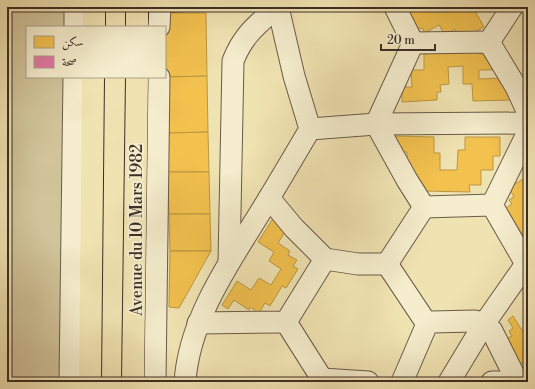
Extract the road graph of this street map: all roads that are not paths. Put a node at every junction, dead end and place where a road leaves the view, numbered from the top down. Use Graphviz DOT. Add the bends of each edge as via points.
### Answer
graph roads {
  1 [pos="75,7"];
  2 [pos="94,7"];
  3 [pos="138,7"];
  4 [pos="160,7"];
  5 [pos="278,7"];
  6 [pos="395,7"];
  7 [pos="512,7"];
  8 [pos="75,26"];
  9 [pos="94,26"];
  10 [pos="137,26"];
  11 [pos="159,26"];
  12 [pos="489,42"];
  13 [pos="413,43"];
  14 [pos="74,78"];
  15 [pos="93,78"];
  16 [pos="137,78"];
  17 [pos="159,78"];
  18 [pos="528,113"];
  19 [pos="528,123"];
  20 [pos="376,124"];
  21 [pos="310,129"];
  22 [pos="528,132"];
  23 [pos="269,198"];
  24 [pos="492,205"];
  25 [pos="424,206"];
  26 [pos="325,259"];
  27 [pos="229,263"];
  28 [pos="387,264"];
  29 [pos="527,264"];
  30 [pos="286,322"];
  31 [pos="198,323"];
  32 [pos="427,324"];
  33 [pos="484,324"];
  34 [pos="321,381"];
  35 [pos="70,382"];
  36 [pos="90,382"];
  37 [pos="133,382"];
  38 [pos="155,382"];
  39 [pos="185,382"];
  40 [pos="368,382"];
  41 [pos="402,382"];
  42 [pos="449,382"];
  43 [pos="492,382"];
  44 [pos="515,382"];
  45 [pos="528,382"];
  1 -- 8 [label="street"];
  2 -- 9 [label="main road"];
  3 -- 10 [label="main road"];
  4 -- 11 [label="street"];
  5 -- 21 [label="street" via="294,76"];
  5 -- 27 [label="street" via="248,33 233,61"];
  6 -- 13 [label="street"];
  7 -- 12 [label="street"];
  12 -- 13 [label="street"];
  12 -- 18 [label="street"];
  13 -- 20 [label="street"];
  14 -- 35 [label="street"];
  15 -- 36 [label="main road"];
  16 -- 37 [label="main road, Avenue du 10 Mars 1982"];
  17 -- 38 [label="street"];
  19 -- 20 [label="street"];
  20 -- 21 [label="street"];
  20 -- 25 [label="street"];
  21 -- 23 [label="street"];
  22 -- 24 [label="street"];
  23 -- 26 [label="street"];
  23 -- 27 [label="street"];
  24 -- 25 [label="street"];
  24 -- 29 [label="street"];
  25 -- 28 [label="street"];
  26 -- 28 [label="street" via="358,264"];
  26 -- 30 [label="street"];
  27 -- 31 [label="street"];
  28 -- 32 [label="street"];
  29 -- 33 [label="street"];
  30 -- 31 [label="street"];
  30 -- 34 [label="street"];
  31 -- 39 [label="street" via="188,356"];
  32 -- 33 [label="street" via="475,321"];
  32 -- 41 [label="street"];
  33 -- 42 [label="street"];
  33 -- 44 [label="street" via="492,331"];
  34 -- 40 [label="street"];
  43 -- 44 [label="street"];
  44 -- 45 [label="street"];
}
